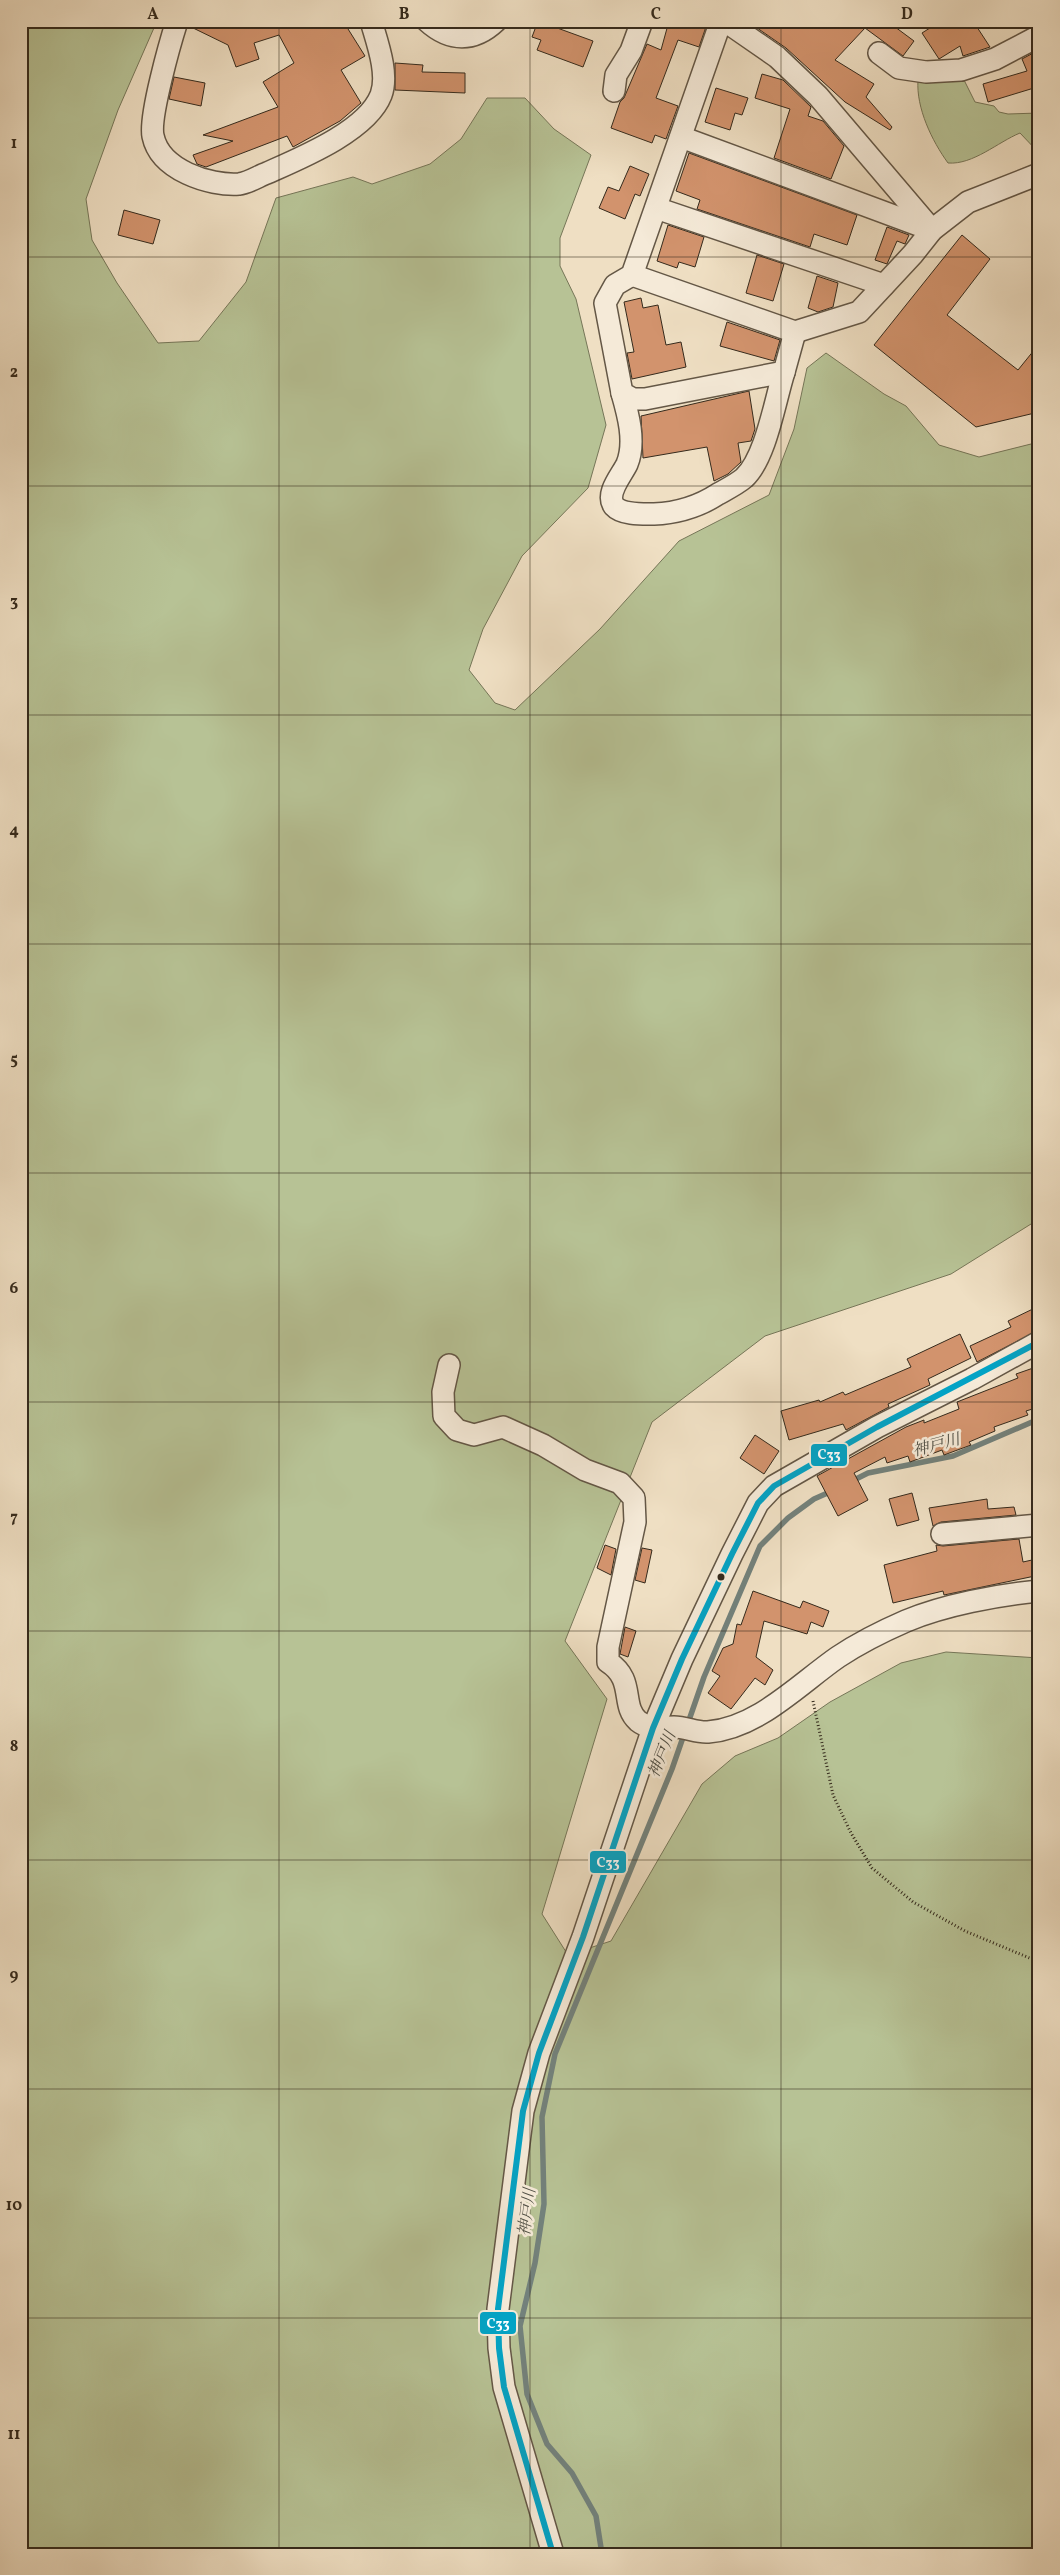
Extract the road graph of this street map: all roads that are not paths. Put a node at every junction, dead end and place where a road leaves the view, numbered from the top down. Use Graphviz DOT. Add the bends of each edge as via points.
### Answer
graph roads {
  1 [pos="176,21"];
  2 [pos="371,21"];
  3 [pos="427,21"];
  4 [pos="496,21"];
  5 [pos="642,21"];
  6 [pos="721,21"];
  7 [pos="725,21"];
  8 [pos="1039,36"];
  9 [pos="879,53"];
  10 [pos="614,90"];
  11 [pos="681,137"];
  12 [pos="1039,174"];
  13 [pos="656,208"];
  14 [pos="932,230"];
  15 [pos="632,275"];
  16 [pos="884,286"];
  17 [pos="795,332"];
  18 [pos="784,372"];
  19 [pos="622,393"];
  20 [pos="1039,1342"];
  21 [pos="449,1365"];
  22 [pos="1039,1525"];
  23 [pos="942,1534"];
  24 [pos="1039,1591"];
  25 [pos="653,1728"];
  26 [pos="553,2554"];
  1 -- 2 [label="street" via="154,117 153,135 160,152 174,165 218,183 241,184 316,150 355,126 377,102 384,79"];
  3 -- 4 [label="street" via="451,36 471,37"];
  5 -- 10 [label="street" via="631,51 616,75"];
  6 -- 11 [label="street"];
  7 -- 14 [label="street" via="777,57 818,96"];
  8 -- 9 [label="street" via="995,59 961,70 926,72 899,68"];
  11 -- 13 [label="street"];
  11 -- 14 [label="street"];
  12 -- 14 [label="street" via="968,202"];
  13 -- 15 [label="street"];
  13 -- 16 [label="street"];
  14 -- 16 [label="street"];
  15 -- 17 [label="street"];
  15 -- 19 [label="street" via="615,285 605,303"];
  16 -- 17 [label="street" via="859,312"];
  17 -- 18 [label="street"];
  18 -- 19 [label="street" via="644,399 633,399"];
  18 -- 19 [label="street" via="765,440 745,477 712,498 676,513 642,514 622,511 614,506 613,491 628,463 630,440 629,416"];
  20 -- 25 [label="street" via="972,1380 877,1426 774,1486 758,1503 732,1554"];
  21 -- 25 [label="street" via="443,1392 444,1416 457,1430 474,1435 503,1427 585,1470 620,1483 634,1498 635,1522 608,1647 608,1662 624,1677 630,1708 638,1721"];
  22 -- 23 [label="street"];
  24 -- 25 [label="street" via="945,1608 907,1621 841,1655 752,1719 730,1727 708,1732 677,1727"];
  25 -- 26 [label="street" via="583,1937 539,2053 523,2111 498,2309 504,2387"];
}
